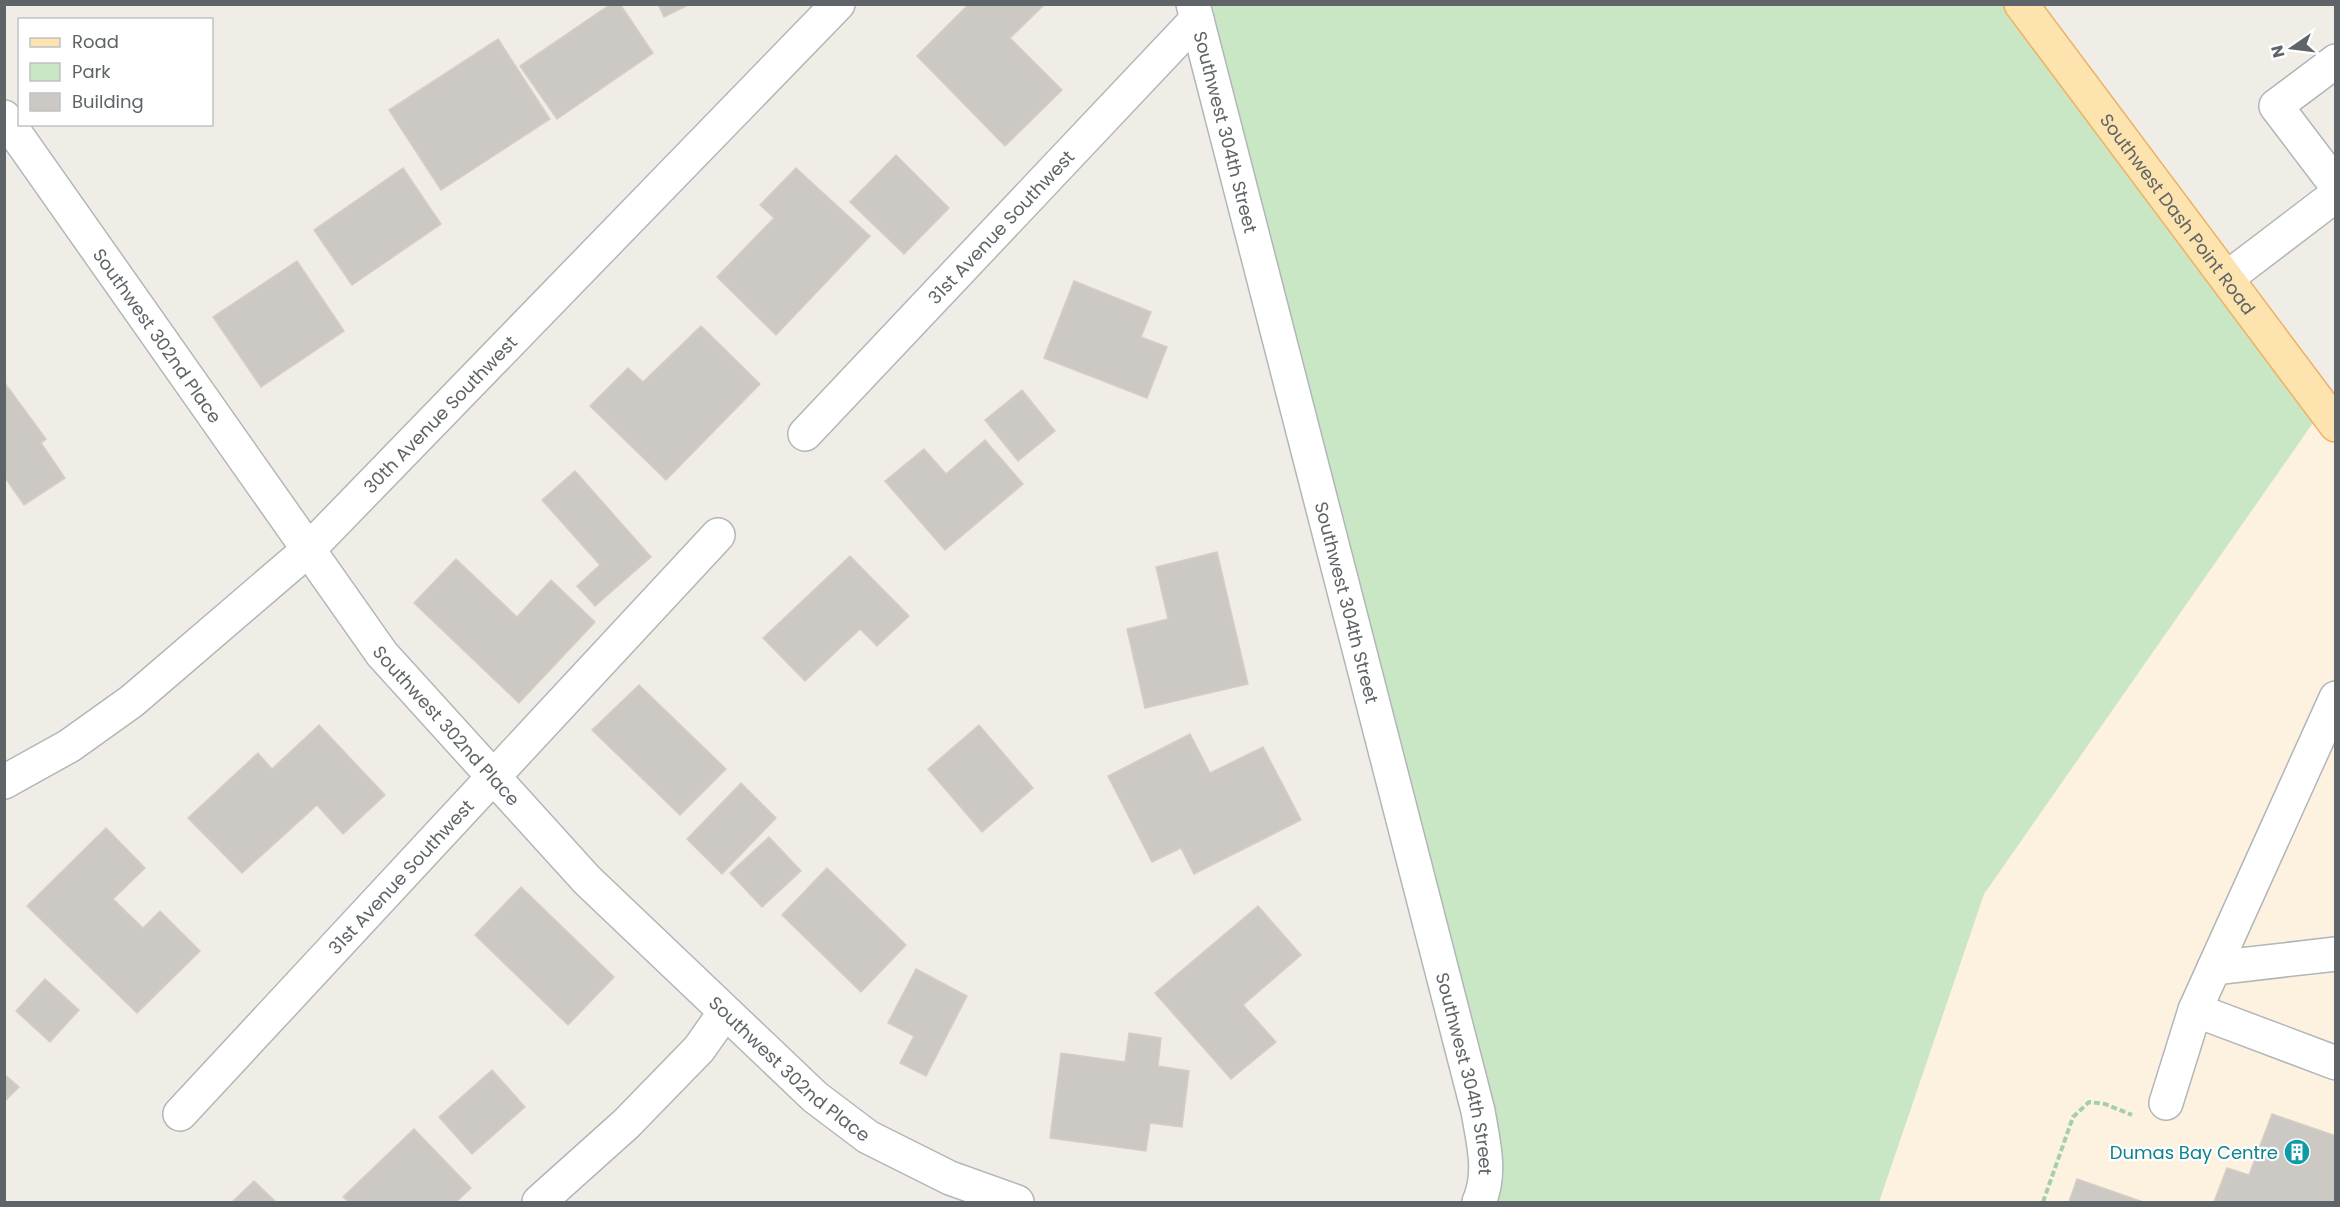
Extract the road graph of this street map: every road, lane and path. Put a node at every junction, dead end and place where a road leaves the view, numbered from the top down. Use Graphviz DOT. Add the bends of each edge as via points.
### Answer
graph roads {
  1 [pos="838,4"];
  2 [pos="2021,4"];
  3 [pos="1195,12"];
  4 [pos="2336,61"];
  5 [pos="4,117"];
  6 [pos="2336,185"];
  7 [pos="2336,195"];
  8 [pos="2227,278"];
  9 [pos="2336,425"];
  10 [pos="805,434"];
  11 [pos="718,535"];
  12 [pos="308,550"];
  13 [pos="2336,698"];
  14 [pos="494,776"];
  15 [pos="4,782"];
  16 [pos="2336,954"];
  17 [pos="2214,968"];
  18 [pos="2195,1010"];
  19 [pos="725,1012"];
  20 [pos="2336,1063"];
  21 [pos="2166,1103"];
  22 [pos="180,1114"];
  23 [pos="539,1203"];
  24 [pos="1017,1203"];
  25 [pos="1479,1203"];
  26 [pos="2043,1203"];
  1 -- 12 [label="street, 30th Avenue Southwest"];
  2 -- 8 [label="main road, Southwest Dash Point Road"];
  3 -- 10 [label="street, 31st Avenue Southwest"];
  3 -- 25 [label="street, Southwest 304th Street" via="1478,1111 1486,1169"];
  4 -- 6 [label="street" via="2276,106"];
  5 -- 12 [label="street, Southwest 302nd Place"];
  7 -- 8 [label="street"];
  8 -- 9 [label="main road, Southwest Dash Point Road"];
  11 -- 14 [label="street, 31st Avenue Southwest"];
  12 -- 14 [label="street, Southwest 302nd Place" via="382,654"];
  12 -- 15 [label="street, 30th Avenue Southwest" via="132,701 69,746"];
  13 -- 17 [label="street"];
  14 -- 19 [label="street, Southwest 302nd Place" via="587,880"];
  14 -- 22 [label="street, 31st Avenue Southwest"];
  16 -- 17 [label="street"];
  17 -- 18 [label="street"];
  18 -- 20 [label="street"];
  18 -- 21 [label="street"];
  19 -- 23 [label="street" via="691,1058"];
  19 -- 24 [label="street, Southwest 302nd Place" via="815,1097 868,1137 950,1178"];
  21 -- 26 [label="path" via="2133,1115 2089,1102 2073,1117"];
}
